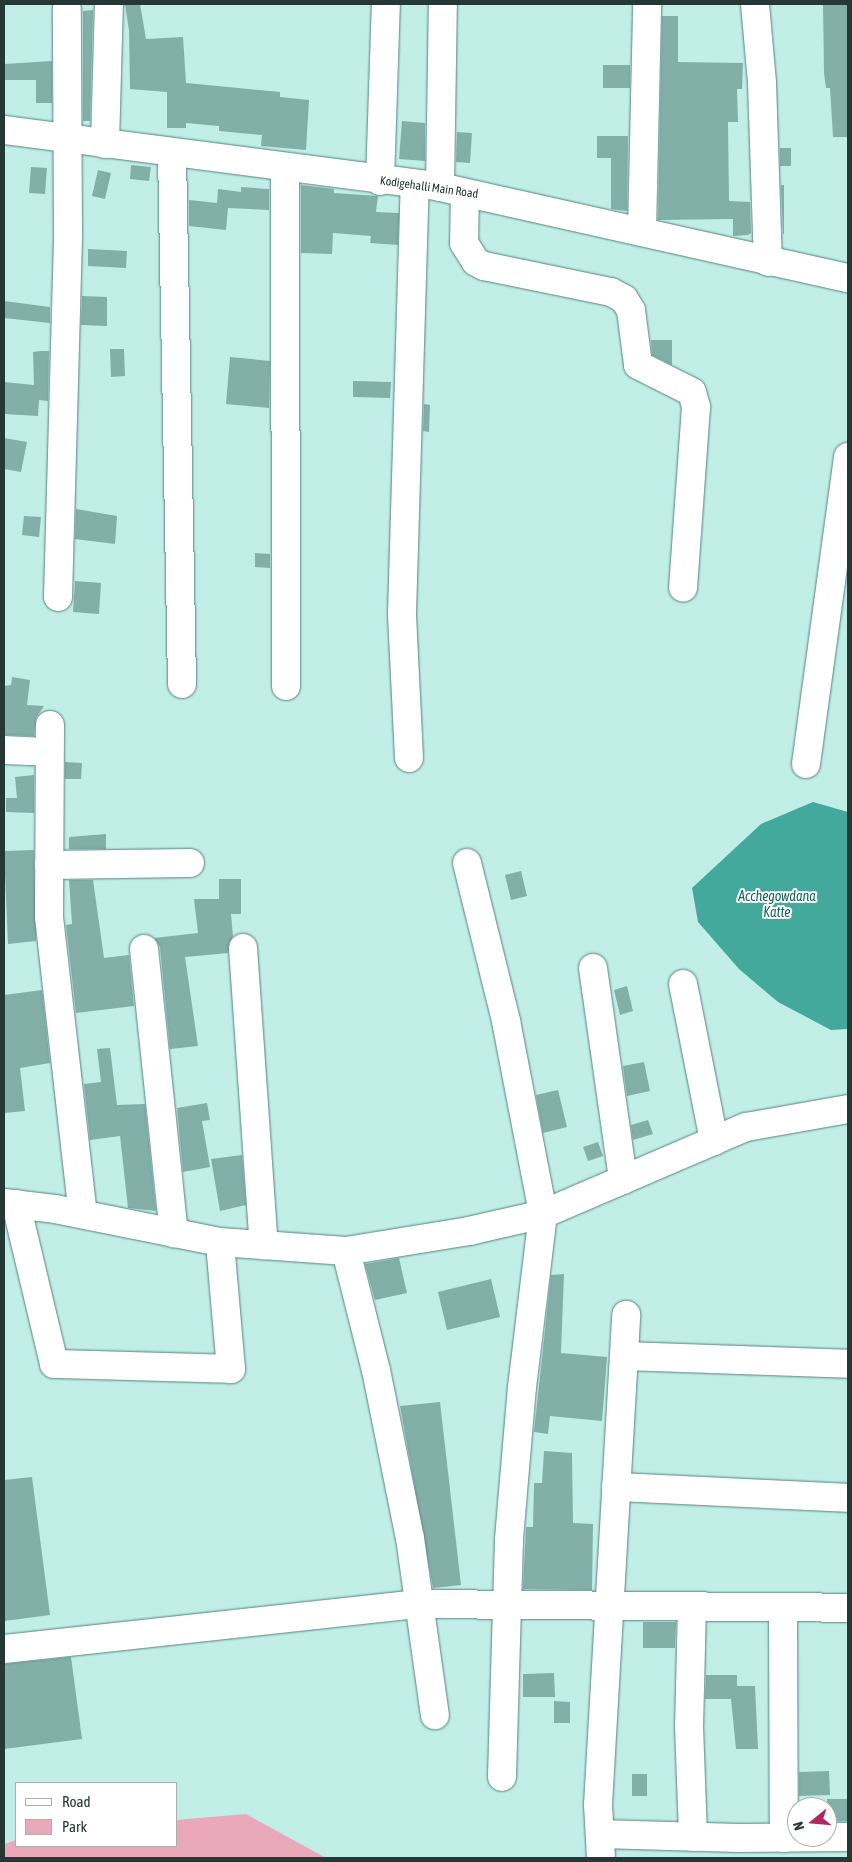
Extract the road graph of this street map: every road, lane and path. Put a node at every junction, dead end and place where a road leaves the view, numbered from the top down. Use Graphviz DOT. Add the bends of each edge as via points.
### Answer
graph roads {
  1 [pos="109,4"];
  2 [pos="386,4"];
  3 [pos="443,4"];
  4 [pos="647,4"];
  5 [pos="755,4"];
  6 [pos="67,9"];
  7 [pos="4,130"];
  8 [pos="68,139"];
  9 [pos="106,144"];
  10 [pos="172,153"];
  11 [pos="285,168"];
  12 [pos="380,181"];
  13 [pos="440,188"];
  14 [pos="642,232"];
  15 [pos="768,262"];
  16 [pos="848,278"];
  17 [pos="848,457"];
  18 [pos="683,588"];
  19 [pos="58,598"];
  20 [pos="182,684"];
  21 [pos="286,686"];
  22 [pos="50,725"];
  23 [pos="4,750"];
  24 [pos="48,752"];
  25 [pos="409,758"];
  26 [pos="806,764"];
  27 [pos="190,862"];
  28 [pos="467,863"];
  29 [pos="49,864"];
  30 [pos="243,948"];
  31 [pos="144,949"];
  32 [pos="593,968"];
  33 [pos="683,984"];
  34 [pos="848,1109"];
  35 [pos="714,1141"];
  36 [pos="623,1180"];
  37 [pos="10,1204"];
  38 [pos="83,1214"];
  39 [pos="543,1214"];
  40 [pos="174,1233"];
  41 [pos="220,1242"];
  42 [pos="264,1245"];
  43 [pos="346,1251"];
  44 [pos="626,1314"];
  45 [pos="624,1356"];
  46 [pos="848,1364"];
  47 [pos="616,1487"];
  48 [pos="848,1498"];
  49 [pos="419,1604"];
  50 [pos="508,1604"];
  51 [pos="608,1605"];
  52 [pos="692,1606"];
  53 [pos="783,1608"];
  54 [pos="848,1608"];
  55 [pos="4,1649"];
  56 [pos="435,1715"];
  57 [pos="502,1777"];
  58 [pos="693,1837"];
  59 [pos="848,1837"];
  60 [pos="784,1838"];
  61 [pos="601,1846"];
  1 -- 9 [label="street"];
  2 -- 12 [label="street"];
  3 -- 13 [label="street"];
  4 -- 14 [label="street"];
  5 -- 15 [label="street" via="762,83"];
  6 -- 8 [label="street"];
  7 -- 8 [label="street, Kodigehalli Main Road"];
  8 -- 9 [label="street, Kodigehalli Main Road"];
  8 -- 19 [label="street"];
  9 -- 10 [label="street, Kodigehalli Main Road"];
  10 -- 11 [label="street, Kodigehalli Main Road"];
  10 -- 20 [label="street"];
  11 -- 12 [label="street, Kodigehalli Main Road"];
  11 -- 21 [label="street"];
  12 -- 13 [label="street, Kodigehalli Main Road"];
  13 -- 14 [label="street, Kodigehalli Main Road"];
  13 -- 18 [label="street" via="476,262 611,292 624,299 631,310 638,365 692,392 696,407"];
  13 -- 25 [label="street" via="402,614"];
  14 -- 15 [label="street, Kodigehalli Main Road"];
  15 -- 16 [label="street, Kodigehalli Main Road"];
  17 -- 26 [label="street"];
  22 -- 24 [label="street"];
  23 -- 24 [label="street"];
  24 -- 29 [label="street"];
  27 -- 29 [label="street"];
  28 -- 39 [label="street" via="506,1022"];
  29 -- 38 [label="street" via="49,917"];
  30 -- 42 [label="street"];
  31 -- 40 [label="street"];
  32 -- 36 [label="street"];
  33 -- 35 [label="street"];
  34 -- 35 [label="street" via="746,1127"];
  35 -- 36 [label="street"];
  36 -- 39 [label="street"];
  37 -- 38 [label="street"];
  37 -- 41 [label="street" via="54,1364 231,1369"];
  38 -- 40 [label="street"];
  39 -- 43 [label="street" via="469,1231"];
  39 -- 50 [label="street" via="522,1387"];
  40 -- 41 [label="street"];
  41 -- 42 [label="street"];
  42 -- 43 [label="street"];
  43 -- 49 [label="street" via="380,1388 410,1538"];
  44 -- 45 [label="street"];
  45 -- 46 [label="street"];
  45 -- 47 [label="street"];
  47 -- 48 [label="street"];
  47 -- 51 [label="street"];
  49 -- 50 [label="street"];
  49 -- 55 [label="street"];
  49 -- 56 [label="street"];
  50 -- 51 [label="street"];
  50 -- 57 [label="street"];
  51 -- 52 [label="street"];
  51 -- 61 [label="street" via="598,1805"];
  52 -- 53 [label="street"];
  52 -- 58 [label="street" via="689,1726"];
  53 -- 54 [label="street"];
  53 -- 60 [label="street"];
  58 -- 60 [label="street"];
  58 -- 61 [label="street"];
  59 -- 60 [label="street"];
}
